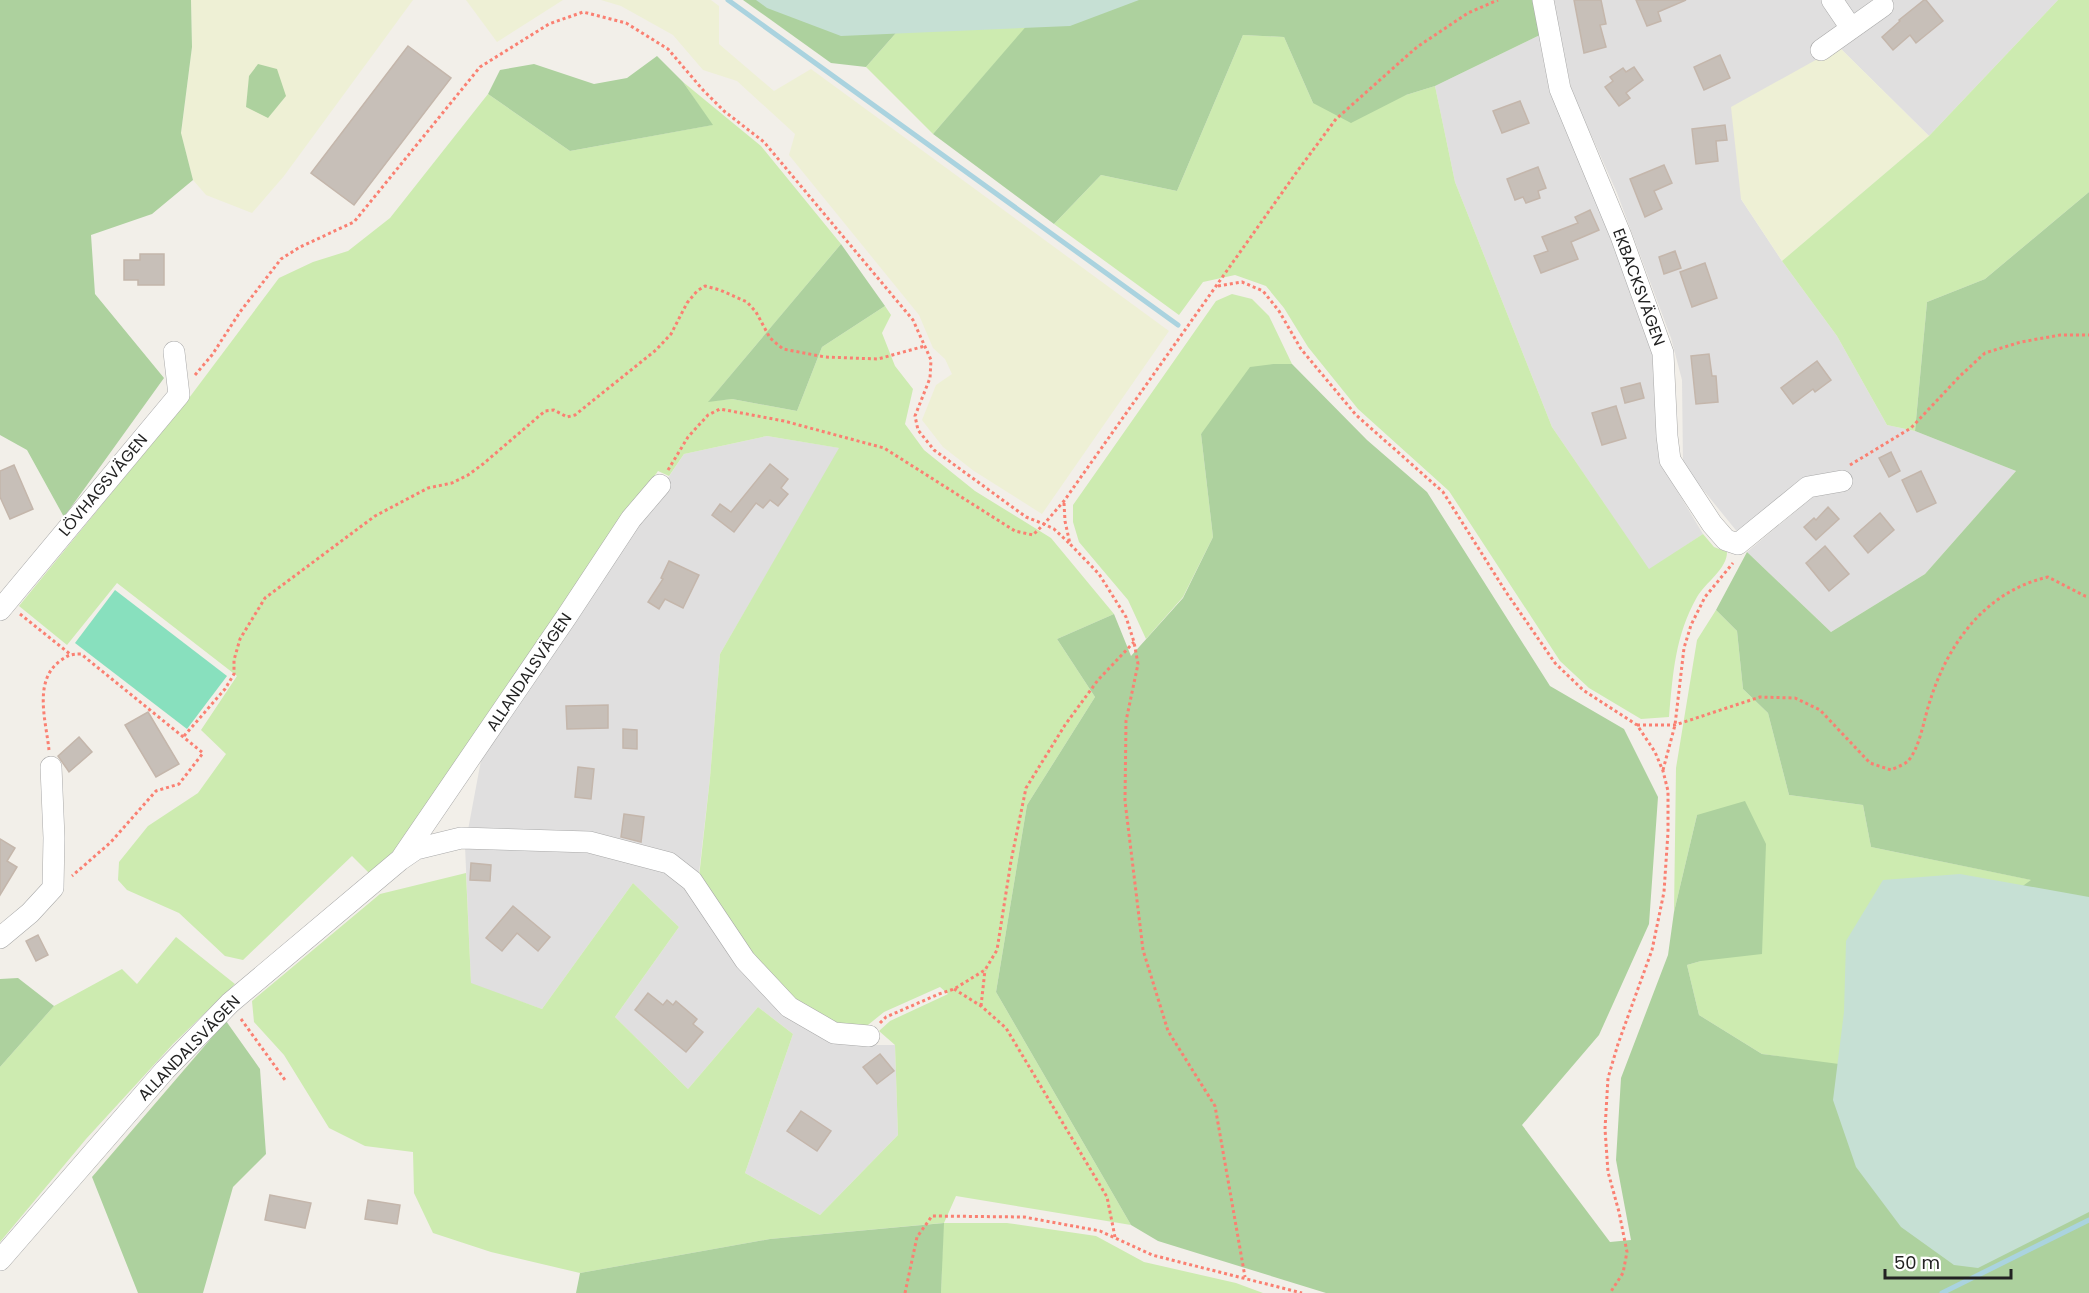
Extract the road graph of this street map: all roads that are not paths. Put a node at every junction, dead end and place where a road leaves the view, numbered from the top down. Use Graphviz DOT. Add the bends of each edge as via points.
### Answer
graph roads {
  1 [pos="1543,0"];
  2 [pos="1832,0"];
  3 [pos="1883,6"];
  4 [pos="1851,28"];
  5 [pos="1821,50"];
  6 [pos="174,352"];
  7 [pos="1842,481"];
  8 [pos="660,485"];
  9 [pos="3,606"];
  10 [pos="51,768"];
  11 [pos="400,860"];
  12 [pos="0,938"];
  13 [pos="868,1036"];
  14 [pos="0,1260"];
  1 -- 7 [label="street, EKBACKSVÄGEN" via="1560,89 1621,236 1663,353 1670,460 1712,524 1726,540 1738,544 1808,487"];
  2 -- 4 [label="street"];
  3 -- 4 [label="street"];
  4 -- 5 [label="street"];
  6 -- 9 [label="street, LÖVHAGSVÄGEN" via="179,395"];
  8 -- 11 [label="street, ALLANDALSVÄGEN" via="631,519"];
  10 -- 12 [label="street" via="53,888"];
  11 -- 13 [label="street, ALLANDALSVÄGEN" via="416,849 461,838 589,842 669,863 692,881 745,960 789,1007 834,1032"];
  11 -- 14 [label="street, ALLANDALSVÄGEN" via="230,1003 165,1070"];
}
